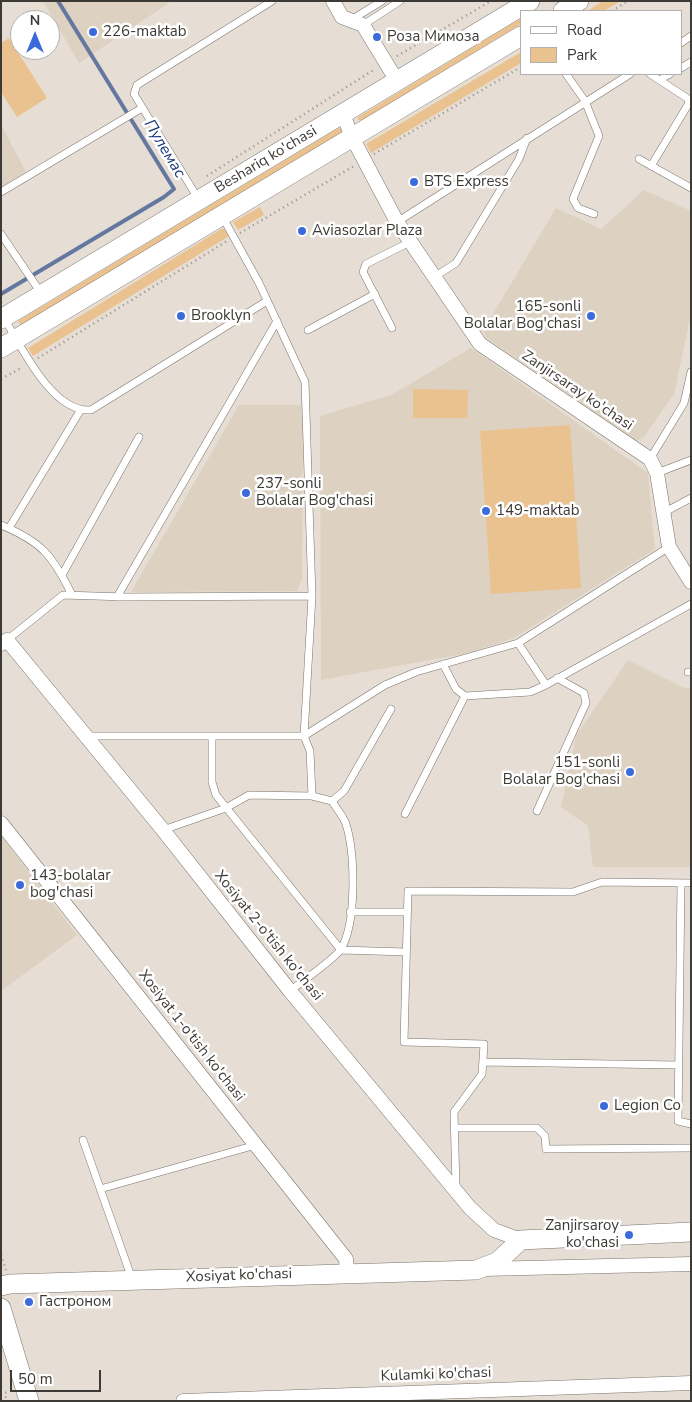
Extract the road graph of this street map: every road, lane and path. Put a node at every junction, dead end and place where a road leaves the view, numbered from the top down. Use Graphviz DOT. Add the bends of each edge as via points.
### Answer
graph roads {
  1 [pos="272,1"];
  2 [pos="333,1"];
  3 [pos="382,1"];
  4 [pos="400,1"];
  5 [pos="491,1"];
  6 [pos="530,1"];
  7 [pos="580,1"];
  8 [pos="628,1"];
  9 [pos="565,10"];
  10 [pos="614,10"];
  11 [pos="357,22"];
  12 [pos="520,37"];
  13 [pos="386,63"];
  14 [pos="520,68"];
  15 [pos="567,75"];
  16 [pos="628,75"];
  17 [pos="652,75"];
  18 [pos="668,75"];
  19 [pos="661,79"];
  20 [pos="397,81"];
  21 [pos="585,101"];
  22 [pos="142,108"];
  23 [pos="343,114"];
  24 [pos="352,138"];
  25 [pos="527,138"];
  26 [pos="639,159"];
  27 [pos="364,160"];
  28 [pos="651,166"];
  29 [pos="691,188"];
  30 [pos="1,192"];
  31 [pos="195,193"];
  32 [pos="594,214"];
  33 [pos="222,216"];
  34 [pos="397,222"];
  35 [pos="1,234"];
  36 [pos="235,237"];
  37 [pos="410,242"];
  38 [pos="433,277"];
  39 [pos="375,294"];
  40 [pos="42,295"];
  41 [pos="267,301"];
  42 [pos="2,318"];
  43 [pos="277,321"];
  44 [pos="392,328"];
  45 [pos="308,330"];
  46 [pos="9,343"];
  47 [pos="30,363"];
  48 [pos="691,372"];
  49 [pos="1,380"];
  50 [pos="80,411"];
  51 [pos="139,436"];
  52 [pos="650,459"];
  53 [pos="691,460"];
  54 [pos="657,473"];
  55 [pos="691,498"];
  56 [pos="663,513"];
  57 [pos="1,525"];
  58 [pos="9,528"];
  59 [pos="669,547"];
  60 [pos="689,574"];
  61 [pos="62,575"];
  62 [pos="72,595"];
  63 [pos="312,596"];
  64 [pos="117,597"];
  65 [pos="691,604"];
  66 [pos="4,642"];
  67 [pos="518,643"];
  68 [pos="443,664"];
  69 [pos="557,678"];
  70 [pos="546,685"];
  71 [pos="465,696"];
  72 [pos="391,709"];
  73 [pos="84,736"];
  74 [pos="212,736"];
  75 [pos="304,736"];
  76 [pos="312,796"];
  77 [pos="332,801"];
  78 [pos="226,808"];
  79 [pos="537,811"];
  80 [pos="405,814"];
  81 [pos="1,823"];
  82 [pos="163,830"];
  83 [pos="680,883"];
  84 [pos="691,883"];
  85 [pos="350,912"];
  86 [pos="407,912"];
  87 [pos="341,950"];
  88 [pos="406,952"];
  89 [pos="290,991"];
  90 [pos="483,1062"];
  91 [pos="679,1064"];
  92 [pos="691,1124"];
  93 [pos="454,1128"];
  94 [pos="83,1140"];
  95 [pos="257,1144"];
  96 [pos="691,1148"];
  97 [pos="100,1189"];
  98 [pos="456,1190"];
  99 [pos="691,1232"];
  100 [pos="521,1240"];
  101 [pos="691,1264"];
  102 [pos="476,1270"];
  103 [pos="347,1272"];
  104 [pos="132,1279"];
  105 [pos="1,1286"];
  106 [pos="1,1308"];
  107 [pos="691,1382"];
  108 [pos="10,1391"];
  109 [pos="3,1401"];
  110 [pos="30,1401"];
  111 [pos="183,1401"];
  1 -- 22 [label="lane" via="137,85 134,94"];
  2 -- 11 [label="street" via="342,17"];
  3 -- 11 [label="lane"];
  4 -- 11 [label="lane"];
  5 -- 13 [label="path"];
  6 -- 20 [label="main road, Beshariq ko'chasi"];
  7 -- 9 [label="main road"];
  8 -- 10 [label="path"];
  11 -- 13 [label="street"];
  12 -- 24 [label="main road, Beshariq ko'chasi"];
  13 -- 20 [label="street"];
  13 -- 31 [label="path"];
  14 -- 27 [label="path"];
  15 -- 21 [label="lane"];
  16 -- 21 [label="lane"];
  17 -- 19 [label="lane"];
  18 -- 19 [label="lane"];
  19 -- 28 [label="lane" via="687,98 689,104"];
  20 -- 23 [label="main road, Beshariq ko'chasi"];
  21 -- 25 [label="lane"];
  21 -- 32 [label="lane" via="599,136 573,199 578,208"];
  22 -- 30 [label="lane"];
  22 -- 31 [label="lane"];
  23 -- 24 [label="street, Zanjirsaray ko'chasi"];
  23 -- 31 [label="main road, Beshariq ko'chasi"];
  24 -- 27 [label="street, Zanjirsaray ko'chasi"];
  24 -- 33 [label="main road, Beshariq ko'chasi"];
  25 -- 34 [label="lane"];
  25 -- 38 [label="lane" via="519,159 456,263"];
  26 -- 28 [label="lane"];
  27 -- 34 [label="street, Zanjirsaray ko'chasi"];
  27 -- 36 [label="path"];
  28 -- 29 [label="lane"];
  31 -- 40 [label="main road, Beshariq ko'chasi"];
  33 -- 36 [label="lane"];
  33 -- 46 [label="main road, Beshariq ko'chasi"];
  34 -- 37 [label="street, Zanjirsaray ko'chasi"];
  35 -- 40 [label="lane"];
  36 -- 41 [label="lane"];
  36 -- 47 [label="path"];
  37 -- 38 [label="street, Zanjirsaray ko'chasi"];
  37 -- 39 [label="lane" via="366,264 363,272"];
  38 -- 52 [label="street, Zanjirsaray ko'chasi" via="480,344"];
  39 -- 44 [label="lane"];
  39 -- 45 [label="lane"];
  40 -- 42 [label="main road, Beshariq ko'chasi"];
  41 -- 43 [label="lane"];
  41 -- 50 [label="lane" via="91,410"];
  42 -- 46 [label="lane"];
  43 -- 63 [label="lane" via="305,382"];
  43 -- 64 [label="lane"];
  46 -- 47 [label="lane"];
  47 -- 49 [label="path"];
  47 -- 50 [label="lane" via="53,392"];
  48 -- 52 [label="lane" via="684,403"];
  50 -- 58 [label="lane"];
  51 -- 61 [label="lane"];
  52 -- 54 [label="street, Zanjirsaray ko'chasi"];
  53 -- 54 [label="lane"];
  54 -- 56 [label="street, Zanjirsaray ko'chasi"];
  55 -- 56 [label="lane"];
  56 -- 59 [label="street, Zanjirsaray ko'chasi"];
  57 -- 58 [label="lane"];
  58 -- 61 [label="lane" via="26,536 46,552"];
  59 -- 60 [label="street, Zanjirsaray ko'chasi"];
  59 -- 67 [label="lane"];
  61 -- 62 [label="lane"];
  62 -- 64 [label="lane"];
  62 -- 66 [label="lane" via="63,595"];
  63 -- 64 [label="lane"];
  63 -- 75 [label="lane"];
  65 -- 69 [label="lane"];
  66 -- 73 [label="street, Xosiyat 2-o'tish ko'chasi"];
  67 -- 68 [label="lane"];
  67 -- 70 [label="lane"];
  68 -- 71 [label="lane" via="456,689"];
  68 -- 75 [label="lane" via="385,685"];
  69 -- 70 [label="lane"];
  69 -- 79 [label="lane" via="584,693 586,703"];
  70 -- 71 [label="lane" via="530,692"];
  71 -- 80 [label="lane"];
  72 -- 77 [label="lane" via="344,792"];
  73 -- 74 [label="lane"];
  73 -- 82 [label="street, Xosiyat 2-o'tish ko'chasi"];
  74 -- 75 [label="lane"];
  74 -- 78 [label="lane" via="212,782 216,796"];
  75 -- 76 [label="lane" via="310,750"];
  76 -- 77 [label="lane"];
  76 -- 78 [label="lane" via="249,796"];
  77 -- 85 [label="lane" via="345,821 352,844"];
  78 -- 82 [label="lane"];
  78 -- 87 [label="lane"];
  81 -- 95 [label="street, Xosiyat 1-o'tish ko'chasi"];
  82 -- 89 [label="street, Xosiyat 2-o'tish ko'chasi"];
  83 -- 84 [label="lane"];
  83 -- 86 [label="lane" via="602,882 573,892 408,891"];
  83 -- 91 [label="lane"];
  85 -- 86 [label="lane"];
  85 -- 87 [label="lane"];
  86 -- 88 [label="lane"];
  87 -- 88 [label="lane"];
  87 -- 89 [label="lane"];
  88 -- 90 [label="lane" via="404,1042 484,1044"];
  89 -- 98 [label="street, Xosiyat 2-o'tish ko'chasi"];
  90 -- 91 [label="lane"];
  90 -- 93 [label="lane" via="482,1074 454,1112"];
  91 -- 92 [label="lane" via="678,1121"];
  93 -- 96 [label="lane" via="537,1128 545,1136 546,1149"];
  93 -- 98 [label="lane"];
  94 -- 97 [label="lane"];
  95 -- 97 [label="lane"];
  95 -- 103 [label="street, Xosiyat 1-o'tish ko'chasi" via="346,1259"];
  97 -- 104 [label="lane"];
  98 -- 100 [label="street, Xosiyat 2-o'tish ko'chasi" via="486,1223 504,1235"];
  99 -- 100 [label="main road"];
  100 -- 102 [label="main road, Xosiyat ko'chasi" via="497,1262"];
  101 -- 102 [label="street, Xosiyat ko'chasi"];
  102 -- 103 [label="main road, Xosiyat ko'chasi"];
  103 -- 104 [label="main road, Xosiyat ko'chasi"];
  104 -- 105 [label="main road, Xosiyat ko'chasi"];
  106 -- 110 [label="main road"];
  107 -- 111 [label="street, Kulamki ko'chasi"];
  108 -- 109 [label="path" via="5,1393"];
}
